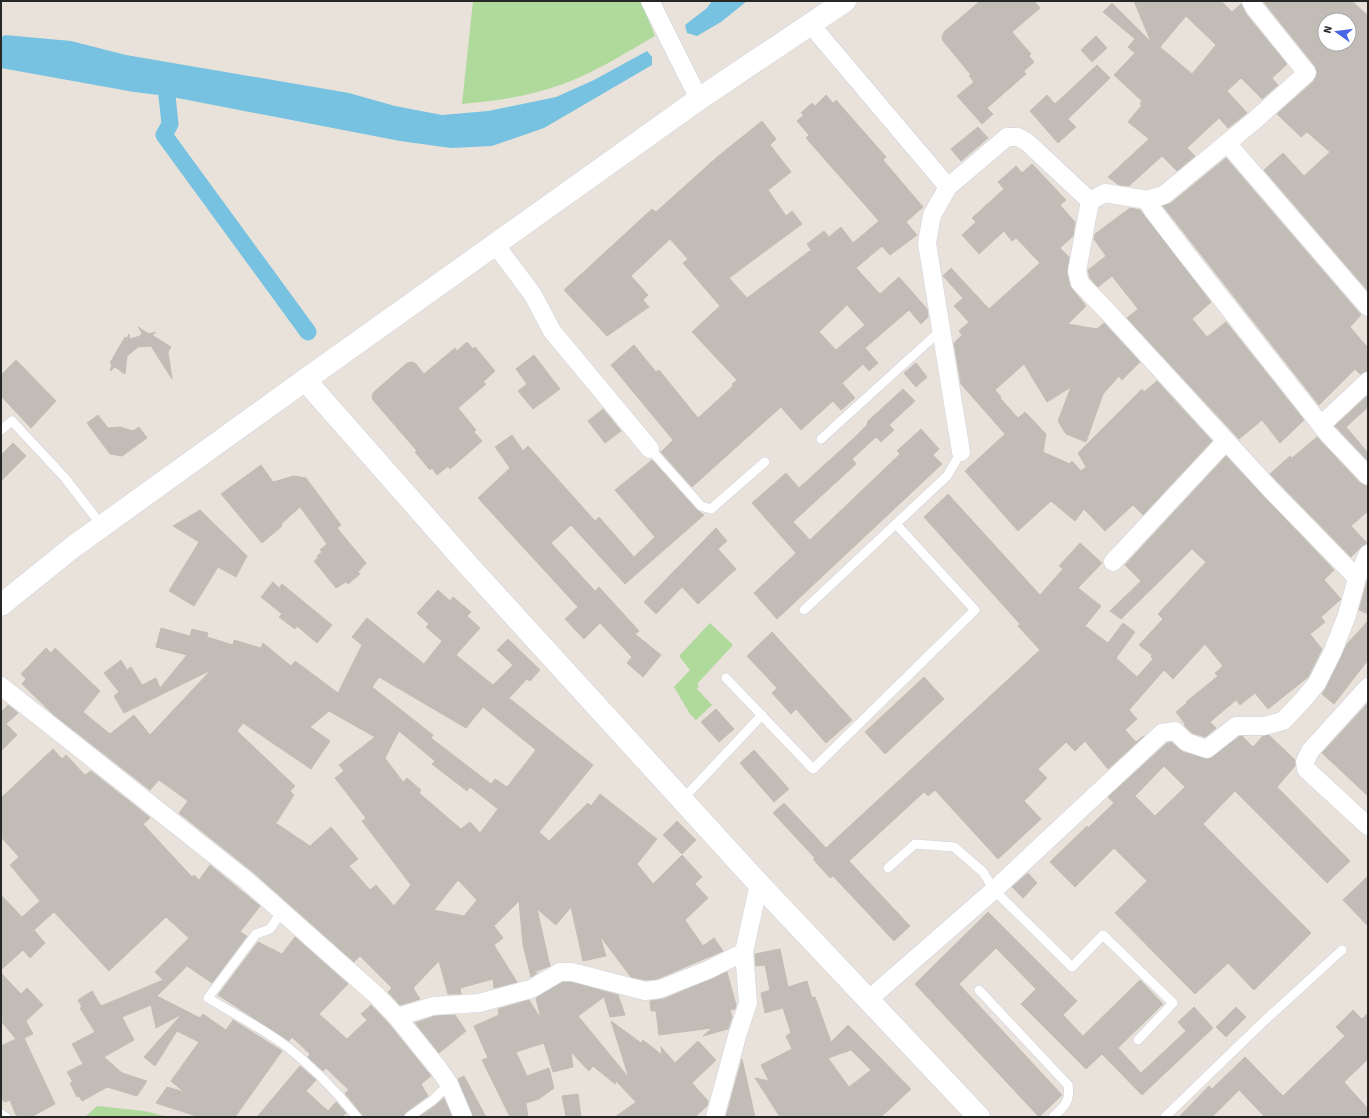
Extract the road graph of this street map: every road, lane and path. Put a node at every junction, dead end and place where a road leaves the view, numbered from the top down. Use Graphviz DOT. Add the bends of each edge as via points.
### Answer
graph roads {
  1 [pos="650,1"];
  2 [pos="845,1"];
  3 [pos="1251,1"];
  4 [pos="811,25"];
  5 [pos="699,99"];
  6 [pos="1227,143"];
  7 [pos="948,187"];
  8 [pos="1147,200"];
  9 [pos="1090,201"];
  10 [pos="495,244"];
  11 [pos="1368,307"];
  12 [pos="940,331"];
  13 [pos="305,380"];
  14 [pos="1368,381"];
  15 [pos="1321,425"];
  16 [pos="1,430"];
  17 [pos="821,439"];
  18 [pos="1226,441"];
  19 [pos="650,449"];
  20 [pos="961,452"];
  21 [pos="765,462"];
  22 [pos="1368,476"];
  23 [pos="896,524"];
  24 [pos="102,526"];
  25 [pos="1368,554"];
  26 [pos="1113,562"];
  27 [pos="1357,578"];
  28 [pos="1,605"];
  29 [pos="804,610"];
  30 [pos="726,678"];
  31 [pos="1,686"];
  32 [pos="1368,687"];
  33 [pos="762,715"];
  34 [pos="682,800"];
  35 [pos="1368,826"];
  36 [pos="888,868"];
  37 [pos="759,884"];
  38 [pos="994,890"];
  39 [pos="282,911"];
  40 [pos="1342,950"];
  41 [pos="744,952"];
  42 [pos="979,990"];
  43 [pos="868,1000"];
  44 [pos="397,1016"];
  45 [pos="1138,1040"];
  46 [pos="449,1084"];
  47 [pos="1,1114"];
  48 [pos="6,1117"];
  49 [pos="357,1117"];
  50 [pos="409,1117"];
  51 [pos="463,1117"];
  52 [pos="715,1117"];
  53 [pos="979,1117"];
  54 [pos="1053,1117"];
  55 [pos="1165,1117"];
  1 -- 5 [label="street"];
  2 -- 4 [label="main road"];
  3 -- 6 [label="street" via="1307,73"];
  4 -- 5 [label="main road"];
  4 -- 7 [label="street"];
  5 -- 10 [label="main road"];
  6 -- 8 [label="street" via="1164,195"];
  6 -- 11 [label="street"];
  7 -- 9 [label="street" via="1007,137 1018,136"];
  7 -- 12 [label="street" via="932,215 927,243"];
  8 -- 9 [label="street" via="1105,193"];
  8 -- 15 [label="street" via="1152,210"];
  9 -- 18 [label="street" via="1077,271 1080,283"];
  10 -- 13 [label="main road"];
  10 -- 19 [label="street" via="533,295 552,331"];
  12 -- 17 [label="lane"];
  12 -- 20 [label="street"];
  13 -- 24 [label="main road"];
  13 -- 34 [label="main road" via="468,565"];
  14 -- 15 [label="street"];
  15 -- 22 [label="street"];
  16 -- 24 [label="lane" via="12,421 65,478"];
  18 -- 26 [label="street"];
  18 -- 27 [label="street"];
  19 -- 21 [label="lane" via="701,506 711,509"];
  20 -- 23 [label="lane" via="947,476"];
  23 -- 29 [label="lane"];
  23 -- 33 [label="lane" via="975,610 813,770"];
  24 -- 28 [label="main road" via="73,546"];
  25 -- 27 [label="street"];
  27 -- 38 [label="street" via="1347,615 1333,651 1316,683 1283,721 1264,726 1236,726 1207,749 1186,742 1175,731 1162,734"];
  30 -- 33 [label="lane"];
  31 -- 39 [label="street"];
  32 -- 35 [label="street" via="1310,751 1305,762 1306,769"];
  33 -- 34 [label="lane"];
  34 -- 37 [label="main road"];
  36 -- 38 [label="lane" via="915,844 954,847 983,872"];
  37 -- 41 [label="street"];
  37 -- 43 [label="main road"];
  38 -- 43 [label="street"];
  38 -- 45 [label="lane" via="1072,967 1104,935 1173,1003"];
  39 -- 44 [label="street"];
  39 -- 49 [label="lane" via="270,929 256,934 208,998 285,1045 332,1088"];
  40 -- 55 [label="lane"];
  41 -- 44 [label="street" via="660,990 645,991 572,972 560,972 531,989 479,1003 433,1006"];
  41 -- 52 [label="street" via="748,1003"];
  42 -- 54 [label="lane" via="1068,1085 1067,1104"];
  43 -- 53 [label="main road"];
  44 -- 46 [label="street"];
  46 -- 50 [label="lane" via="433,1100"];
  46 -- 51 [label="street"];
  47 -- 48 [label="lane"];
}
